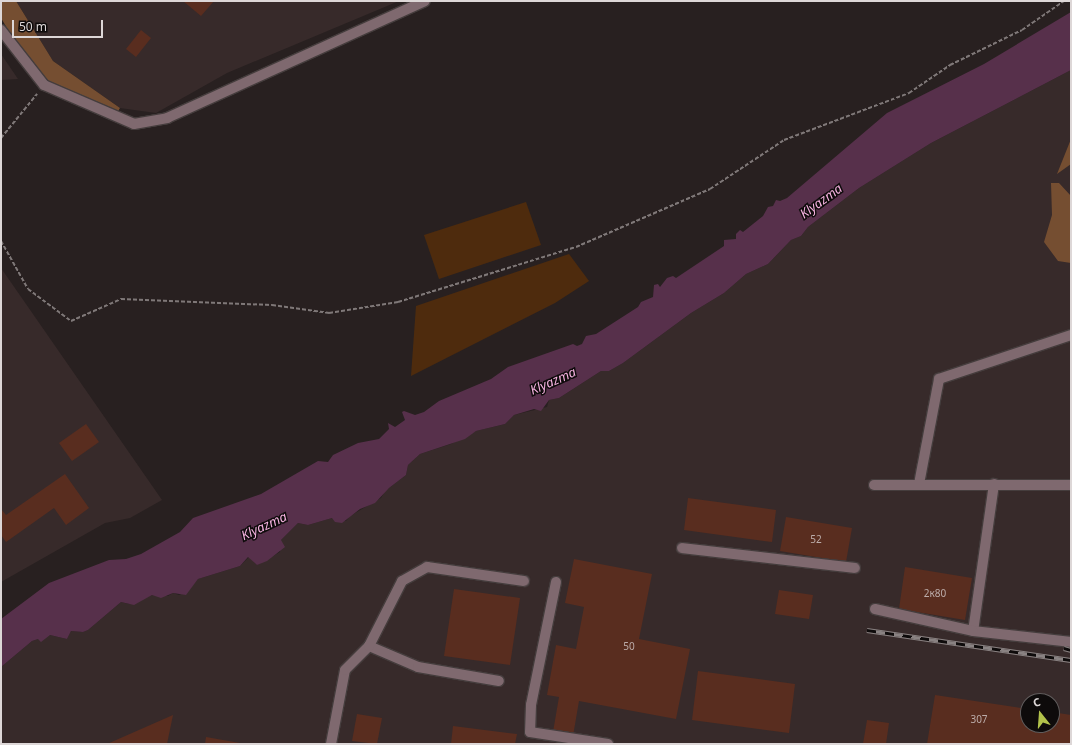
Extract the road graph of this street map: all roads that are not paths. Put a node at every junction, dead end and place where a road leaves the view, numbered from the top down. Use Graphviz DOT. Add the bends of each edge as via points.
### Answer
graph roads {
  1 [pos="425,1"];
  2 [pos="1,30"];
  3 [pos="1071,335"];
  4 [pos="919,484"];
  5 [pos="994,484"];
  6 [pos="874,485"];
  7 [pos="1071,485"];
  8 [pos="682,548"];
  9 [pos="855,568"];
  10 [pos="524,581"];
  11 [pos="556,582"];
  12 [pos="875,609"];
  13 [pos="973,630"];
  14 [pos="1071,642"];
  15 [pos="369,646"];
  16 [pos="499,682"];
  17 [pos="331,744"];
  18 [pos="608,744"];
  1 -- 2 [label="street" via="167,118 134,124 44,85"];
  3 -- 4 [label="street" via="939,379"];
  4 -- 5 [label="street"];
  4 -- 6 [label="street"];
  5 -- 7 [label="street"];
  5 -- 13 [label="street"];
  8 -- 9 [label="street"];
  10 -- 15 [label="street" via="427,567 402,581"];
  11 -- 18 [label="street" via="531,704 530,732"];
  12 -- 13 [label="street"];
  13 -- 14 [label="street"];
  15 -- 16 [label="street" via="418,667"];
  15 -- 17 [label="street" via="345,670"];
}
